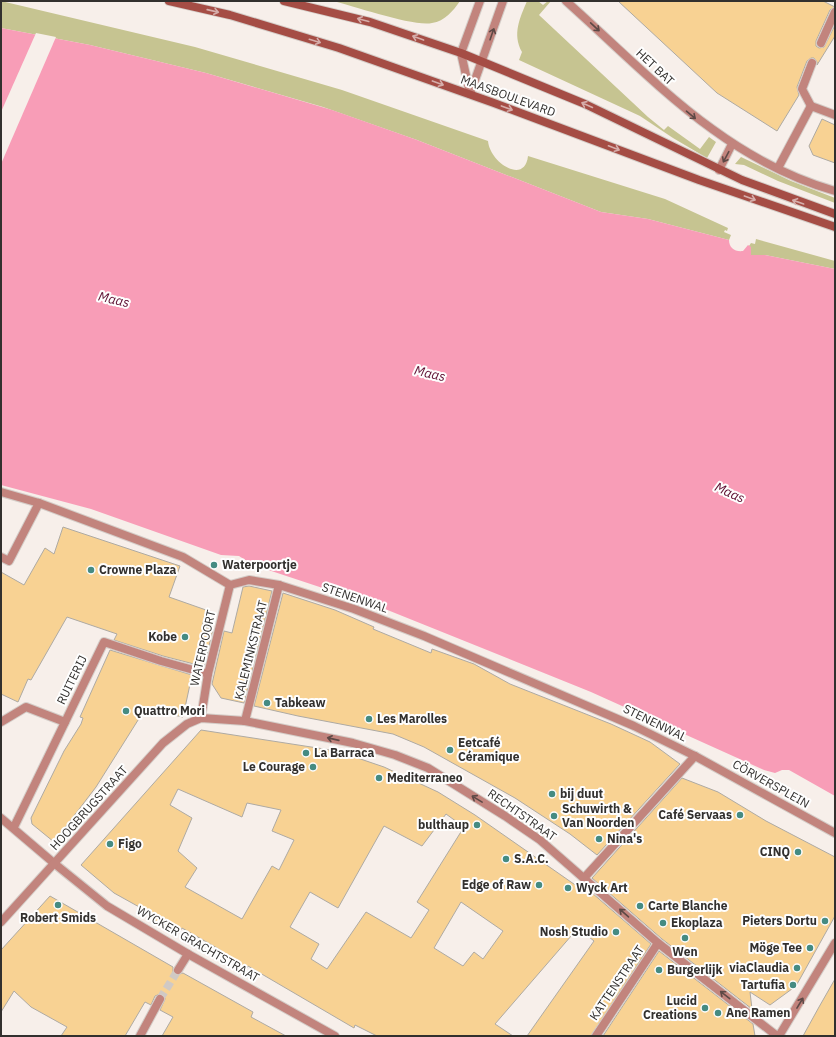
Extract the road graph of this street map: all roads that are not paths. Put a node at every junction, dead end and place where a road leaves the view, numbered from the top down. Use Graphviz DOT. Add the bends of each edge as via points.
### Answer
graph roads {
  1 [pos="169,1"];
  2 [pos="284,1"];
  3 [pos="480,1"];
  4 [pos="503,1"];
  5 [pos="566,1"];
  6 [pos="835,12"];
  7 [pos="820,43"];
  8 [pos="461,53"];
  9 [pos="482,62"];
  10 [pos="812,64"];
  11 [pos="470,94"];
  12 [pos="811,106"];
  13 [pos="835,115"];
  14 [pos="732,144"];
  15 [pos="778,168"];
  16 [pos="719,170"];
  17 [pos="835,191"];
  18 [pos="835,214"];
  19 [pos="835,226"];
  20 [pos="1,492"];
  21 [pos="39,503"];
  22 [pos="1,557"];
  23 [pos="230,585"];
  24 [pos="279,585"];
  25 [pos="208,674"];
  26 [pos="200,718"];
  27 [pos="245,721"];
  28 [pos="1,722"];
  29 [pos="65,722"];
  30 [pos="695,756"];
  31 [pos="1,818"];
  32 [pos="14,827"];
  33 [pos="835,833"];
  34 [pos="55,864"];
  35 [pos="584,878"];
  36 [pos="1,922"];
  37 [pos="658,943"];
  38 [pos="835,943"];
  39 [pos="188,954"];
  40 [pos="178,970"];
  41 [pos="160,999"];
  42 [pos="140,1036"];
  43 [pos="335,1036"];
  44 [pos="596,1036"];
  45 [pos="778,1036"];
  1 -- 11 [label="main road, MAASBOULEVARD, one-way" via="230,15 339,48"];
  8 -- 2 [label="main road, MAASBOULEVARD, one-way" via="370,22"];
  3 -- 8 [label="street"];
  9 -- 4 [label="street, one-way"];
  5 -- 14 [label="street, HET BAT, one-way" via="665,93"];
  6 -- 7 [label="street"];
  8 -- 9 [label="main road, MAASBOULEVARD"];
  8 -- 11 [label="street"];
  9 -- 11 [label="street"];
  16 -- 9 [label="main road, MAASBOULEVARD, one-way" via="631,125"];
  10 -- 12 [label="street" via="802,89"];
  11 -- 19 [label="main road, MAASBOULEVARD, one-way" via="699,180"];
  12 -- 13 [label="street"];
  12 -- 15 [label="street"];
  14 -- 15 [label="street, HET BAT"];
  14 -- 16 [label="street, one-way"];
  15 -- 17 [label="street, HET BAT"];
  18 -- 16 [label="main road, MAASBOULEVARD, one-way"];
  20 -- 21 [label="street"];
  21 -- 22 [label="street" via="9,561"];
  21 -- 23 [label="street" via="183,557"];
  23 -- 24 [label="street, STENENWAL" via="249,580"];
  23 -- 25 [label="street, WATERPOORT"];
  24 -- 27 [label="street, KALEMINKSTRAAT"];
  24 -- 30 [label="street, STENENWAL" via="354,609 521,676"];
  25 -- 26 [label="street, WATERPOORT"];
  25 -- 29 [label="street, RUITERIJ" via="104,642"];
  26 -- 27 [label="street, RECHTSTRAAT"];
  26 -- 34 [label="street, HOOGBRUGSTRAAT" via="187,724 163,743"];
  35 -- 27 [label="street, RECHTSTRAAT, one-way" via="525,830 428,768 360,745"];
  28 -- 29 [label="street" via="26,707"];
  29 -- 32 [label="street, RUITERIJ"];
  30 -- 33 [label="street, CÖRVERSPLEIN"];
  30 -- 35 [label="street"];
  31 -- 32 [label="street"];
  32 -- 34 [label="street"];
  34 -- 36 [label="street, HOOGBRUGSTRAAT"];
  34 -- 39 [label="street, WYCKER GRACHTSTRAAT" via="107,906"];
  37 -- 35 [label="street, RECHTSTRAAT, one-way"];
  37 -- 44 [label="street, KATTENSTRAAT"];
  45 -- 37 [label="street, RECHTSTRAAT, one-way"];
  45 -- 38 [label="street, one-way"];
  39 -- 40 [label="street"];
  39 -- 43 [label="street, WYCKER GRACHTSTRAAT"];
  41 -- 42 [label="street"];
}
